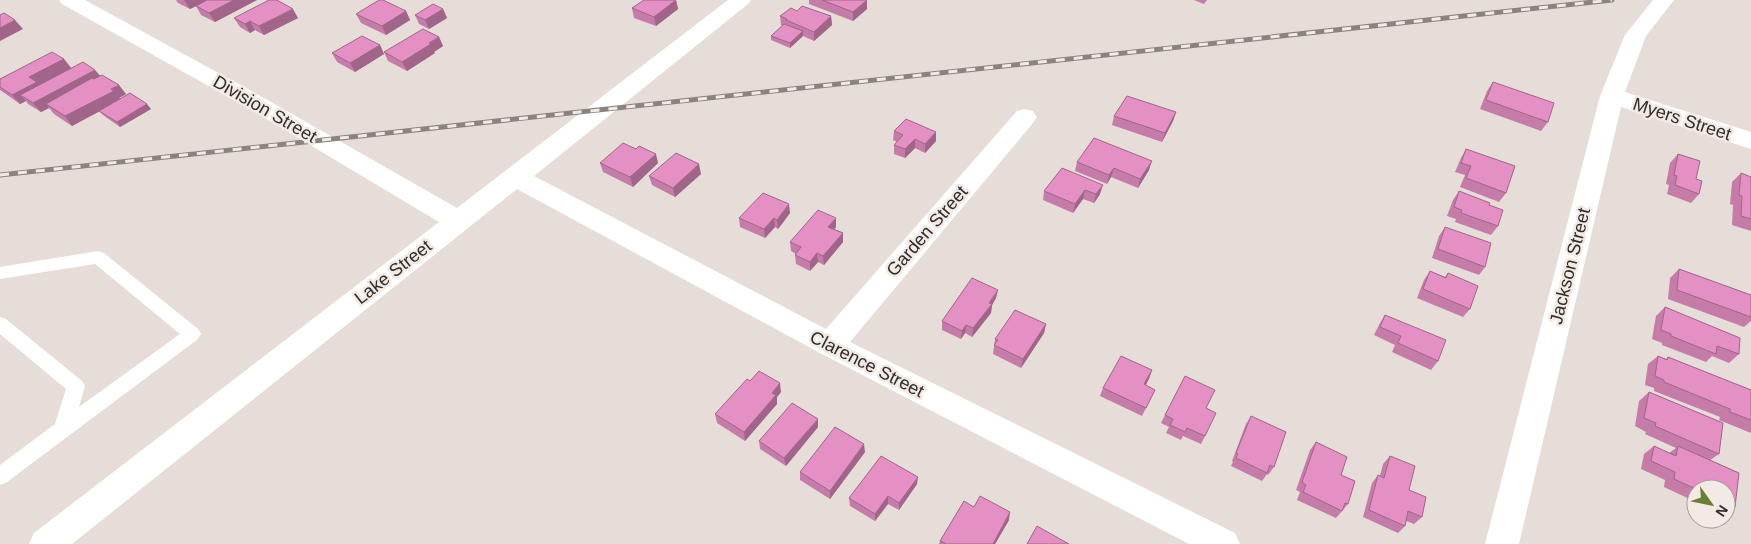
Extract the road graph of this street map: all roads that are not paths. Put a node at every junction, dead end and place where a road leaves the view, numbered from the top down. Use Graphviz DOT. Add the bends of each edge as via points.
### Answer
graph roads {
  1 [pos="69,0"];
  2 [pos="740,0"];
  3 [pos="1664,0"];
  4 [pos="1612,96"];
  5 [pos="1025,117"];
  6 [pos="1751,141"];
  7 [pos="515,177"];
  8 [pos="460,221"];
  9 [pos="0,273"];
  10 [pos="0,324"];
  11 [pos="830,345"];
  12 [pos="63,429"];
  13 [pos="0,476"];
  14 [pos="46,544"];
  15 [pos="1223,544"];
  16 [pos="1502,544"];
  1 -- 8 [label="street, Division Street"];
  2 -- 7 [label="street, Lake Street"];
  3 -- 4 [label="street, Jackson Street" via="1636,35"];
  4 -- 6 [label="street, Myers Street"];
  4 -- 16 [label="street, Jackson Street"];
  5 -- 11 [label="street, Garden Street"];
  7 -- 8 [label="street, Lake Street"];
  7 -- 11 [label="street, Clarence Street"];
  8 -- 14 [label="street, Lake Street"];
  9 -- 12 [label="lane" via="98,257 192,334"];
  10 -- 12 [label="lane" via="76,386"];
  11 -- 15 [label="street, Clarence Street"];
  12 -- 13 [label="lane"];
}
